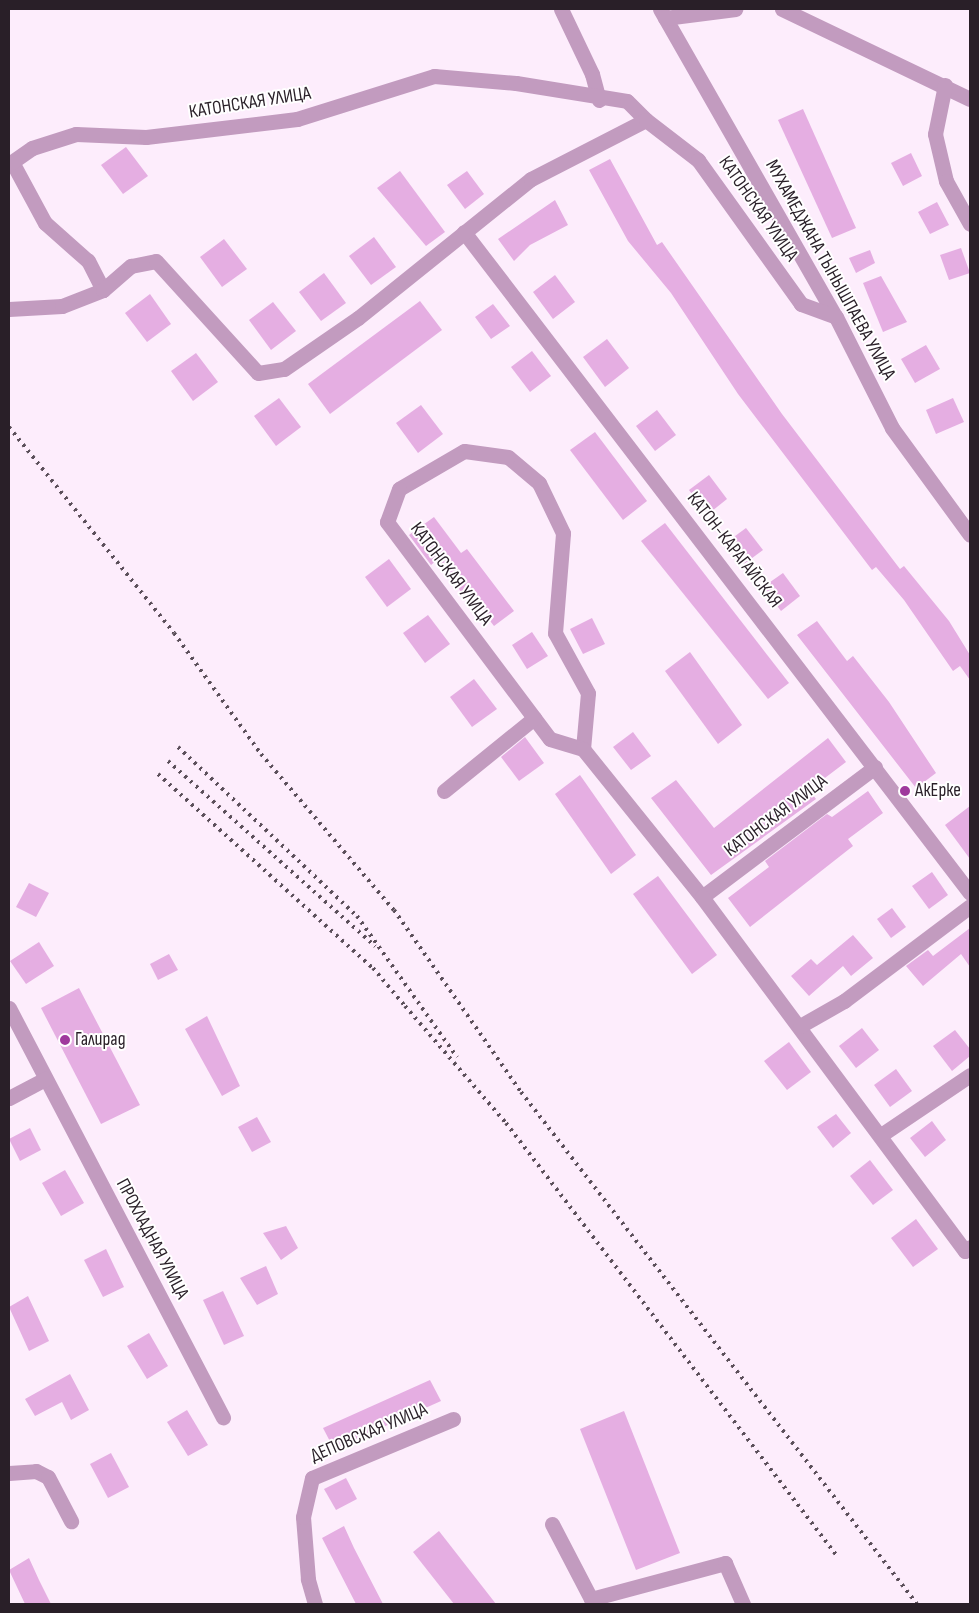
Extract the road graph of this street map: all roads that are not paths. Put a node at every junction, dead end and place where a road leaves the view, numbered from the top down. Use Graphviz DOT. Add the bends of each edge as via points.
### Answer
graph roads {
  1 [pos="561,9"];
  2 [pos="735,9"];
  3 [pos="782,9"];
  4 [pos="663,13"];
  5 [pos="945,85"];
  6 [pos="970,99"];
  7 [pos="599,100"];
  8 [pos="646,120"];
  9 [pos="970,224"];
  10 [pos="464,232"];
  11 [pos="103,290"];
  12 [pos="9,309"];
  13 [pos="836,318"];
  14 [pos="970,535"];
  15 [pos="534,718"];
  16 [pos="583,749"];
  17 [pos="875,767"];
  18 [pos="444,791"];
  19 [pos="970,893"];
  20 [pos="702,897"];
  21 [pos="970,906"];
  22 [pos="9,1008"];
  23 [pos="800,1026"];
  24 [pos="970,1075"];
  25 [pos="45,1079"];
  26 [pos="9,1098"];
  27 [pos="881,1135"];
  28 [pos="968,1252"];
  29 [pos="223,1418"];
  30 [pos="452,1419"];
  31 [pos="9,1473"];
  32 [pos="71,1521"];
  33 [pos="552,1524"];
  34 [pos="315,1604"];
  35 [pos="743,1604"];
  1 -- 7 [label="street" via="592,74"];
  2 -- 4 [label="street"];
  3 -- 5 [label="street"];
  4 -- 13 [label="street, МУХАМЕДЖАНА ТЫНЫШПАЕВА УЛИЦА"];
  5 -- 6 [label="street"];
  5 -- 9 [label="street" via="935,134 946,181"];
  7 -- 8 [label="street, КАТОНСКАЯ УЛИЦА" via="628,102"];
  7 -- 11 [label="street, КАТОНСКАЯ УЛИЦА" via="516,84 434,76 297,119 146,137 76,134 32,148 12,162 45,223 88,261"];
  8 -- 10 [label="street" via="530,179"];
  8 -- 13 [label="street, КАТОНСКАЯ УЛИЦА" via="698,160 801,304"];
  10 -- 11 [label="street" via="358,318 284,369 258,373 156,261 131,266"];
  10 -- 17 [label="street, КАТОН-КАРАГАЙСКАЯ"];
  11 -- 12 [label="street" via="62,306"];
  13 -- 14 [label="street, МУХАМЕДЖАНА ТЫНЫШПАЕВА УЛИЦА" via="892,428"];
  15 -- 16 [label="street, КАТОНСКАЯ УЛИЦА" via="550,739"];
  15 -- 16 [label="street, КАТОНСКАЯ УЛИЦА" via="387,522 399,489 464,451 508,457 539,483 563,533 554,632 588,693"];
  15 -- 18 [label="street"];
  16 -- 20 [label="street"];
  17 -- 19 [label="street, КАТОН-КАРАГАЙСКАЯ"];
  17 -- 20 [label="street, КАТОНСКАЯ УЛИЦА"];
  20 -- 23 [label="street"];
  21 -- 23 [label="street" via="844,1000"];
  22 -- 25 [label="street, ПРОХЛАДНАЯ УЛИЦА"];
  23 -- 27 [label="street"];
  24 -- 27 [label="street"];
  25 -- 26 [label="street"];
  25 -- 29 [label="street, ПРОХЛАДНАЯ УЛИЦА"];
  27 -- 28 [label="street"];
  30 -- 34 [label="street, ДЕПОВСКАЯ УЛИЦА" via="312,1478 303,1517 308,1579"];
  31 -- 32 [label="street" via="36,1471 48,1477"];
  33 -- 35 [label="street" via="591,1600 725,1563"];
}
